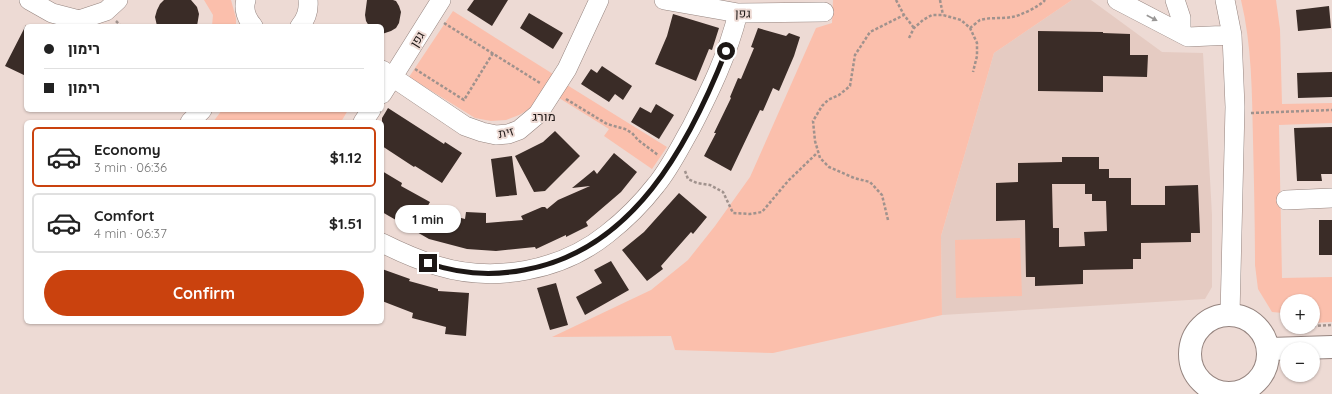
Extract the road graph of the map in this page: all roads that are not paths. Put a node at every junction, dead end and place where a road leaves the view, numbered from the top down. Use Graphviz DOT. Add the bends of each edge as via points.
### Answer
graph roads {
  1 [pos="29,0"];
  2 [pos="118,0"];
  3 [pos="246,0"];
  4 [pos="308,0"];
  5 [pos="599,0"];
  6 [pos="664,0"];
  7 [pos="1117,0"];
  8 [pos="1175,0"];
  9 [pos="1225,0"];
  10 [pos="437,8"];
  11 [pos="824,12"];
  12 [pos="738,13"];
  13 [pos="251,24"];
  14 [pos="306,24"];
  15 [pos="1181,33"];
  16 [pos="1232,35"];
  17 [pos="387,74"];
  18 [pos="384,86"];
  19 [pos="200,112"];
  20 [pos="192,120"];
  21 [pos="1332,198"];
  22 [pos="1286,200"];
  23 [pos="384,244"];
  24 [pos="1230,315"];
  25 [pos="1332,347"];
  26 [pos="1268,349"];
  27 [pos="1227,393"];
  1 -- 2 [label="street" via="52,13 79,20 106,11"];
  3 -- 13 [label="street" via="246,13"];
  4 -- 14 [label="street"];
  5 -- 17 [label="street, זית" via="567,69 538,114 519,130 508,134 496,135 465,126"];
  6 -- 12 [label="street, גפן"];
  7 -- 15 [label="street, one-way"];
  8 -- 15 [label="street" via="1181,18"];
  9 -- 16 [label="street"];
  10 -- 17 [label="street, גפן" via="403,61"];
  11 -- 12 [label="street, גפן"];
  12 -- 23 [label="street" via="711,90 674,158 657,184 625,218 607,235 586,249 537,268 491,274 438,266 408,256"];
  15 -- 16 [label="street" via="1188,37"];
  16 -- 24 [label="street" via="1234,114"];
  17 -- 18 [label="street, גפן"];
  19 -- 20 [label="street"];
  21 -- 22 [label="street"];
  24 -- 26 [label="main road" via="1241,317 1259,329"];
  24 -- 27 [label="main road" via="1217,316 1205,323 1196,332 1190,354 1193,368 1201,381 1213,389"];
  25 -- 26 [label="main road"];
  26 -- 27 [label="main road" via="1267,363 1262,375 1241,390"];
}
